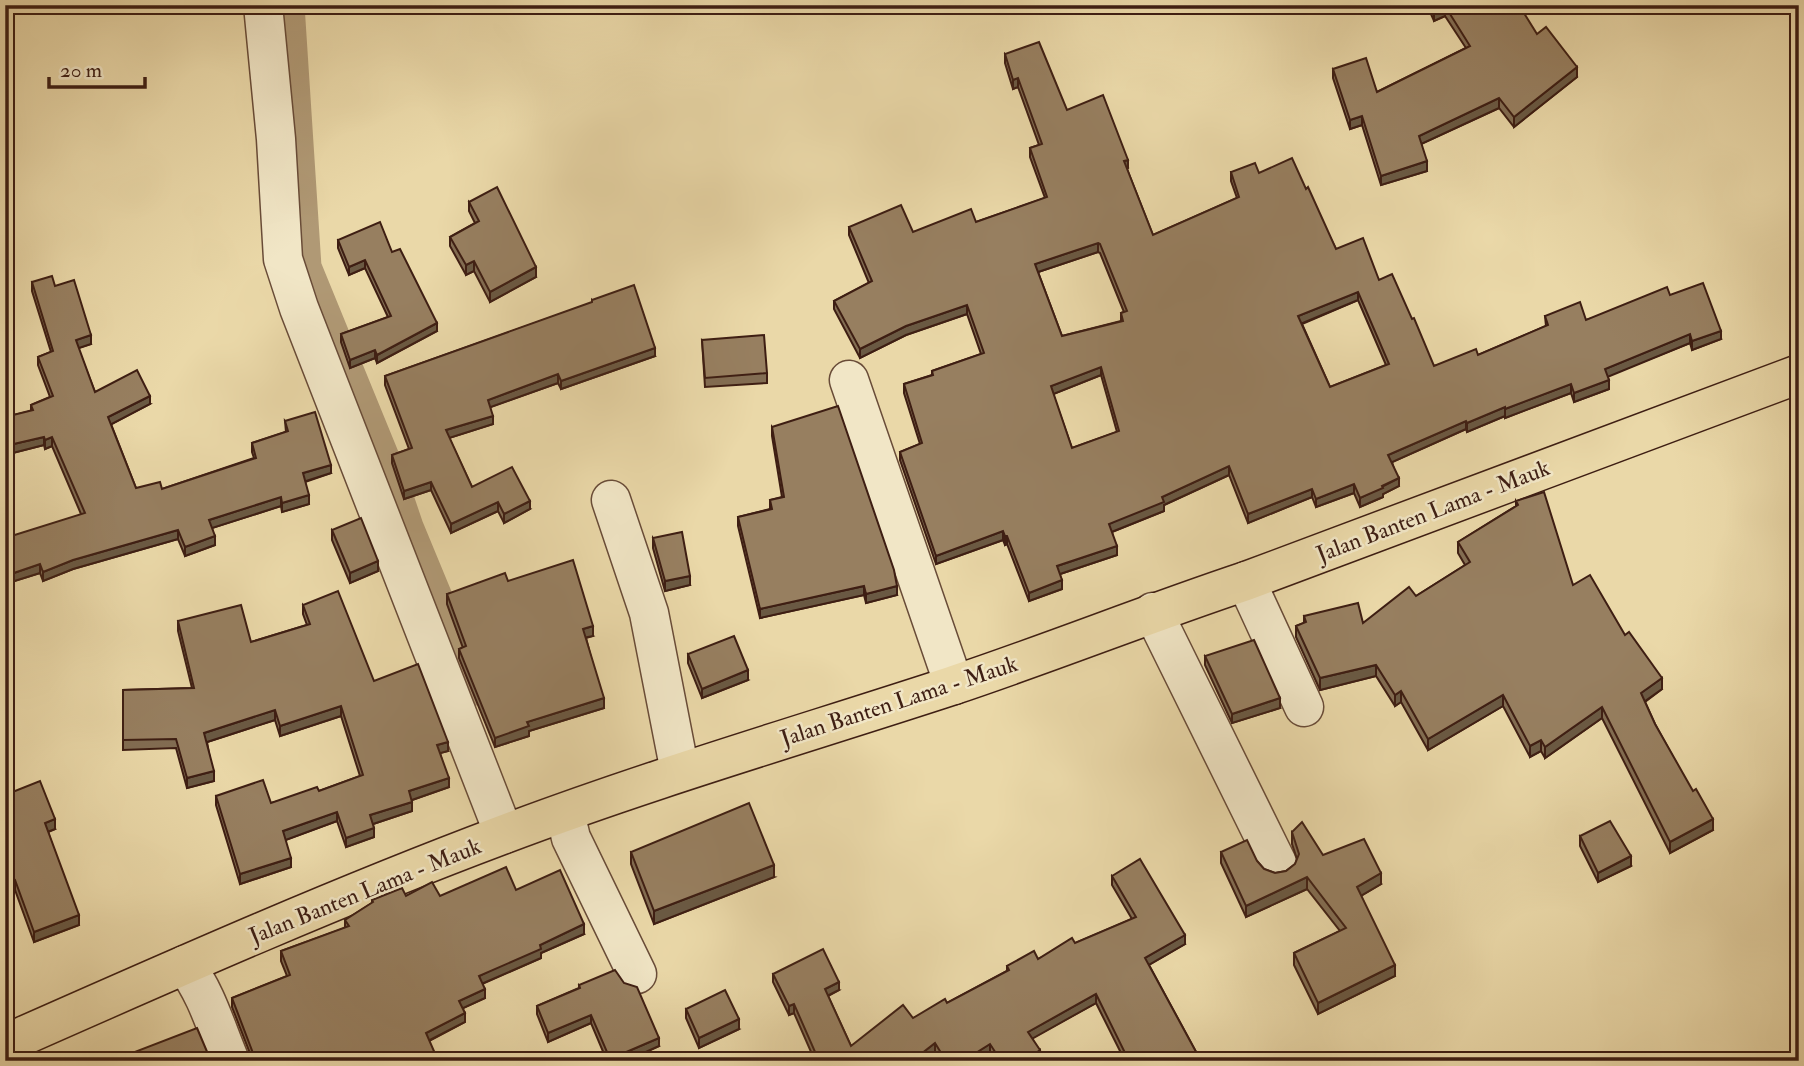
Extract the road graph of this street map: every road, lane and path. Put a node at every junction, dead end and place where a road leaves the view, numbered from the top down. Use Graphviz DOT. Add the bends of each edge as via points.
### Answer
graph roads {
  1 [pos="263,5"];
  2 [pos="1799,374"];
  3 [pos="849,380"];
  4 [pos="611,500"];
  5 [pos="1246,581"];
  6 [pos="1153,612"];
  7 [pos="954,685"];
  8 [pos="1304,707"];
  9 [pos="680,772"];
  10 [pos="565,813"];
  11 [pos="505,834"];
  12 [pos="1277,863"];
  13 [pos="185,965"];
  14 [pos="637,974"];
  15 [pos="5,1044"];
  16 [pos="230,1061"];
  1 -- 11 [label="street" via="283,259"];
  2 -- 5 [label="main road, Jalan Banten Lama - Mauk"];
  3 -- 7 [label="street"];
  4 -- 9 [label="street" via="649,613"];
  5 -- 6 [label="main road, Jalan Banten Lama - Mauk"];
  5 -- 8 [label="street"];
  6 -- 7 [label="main road, Jalan Banten Lama - Mauk"];
  6 -- 12 [label="street"];
  7 -- 9 [label="main road, Jalan Banten Lama - Mauk"];
  9 -- 10 [label="main road, Jalan Banten Lama - Mauk"];
  10 -- 11 [label="main road, Jalan Banten Lama - Mauk"];
  10 -- 14 [label="street" via="571,838"];
  11 -- 13 [label="main road, Jalan Banten Lama - Mauk"];
  13 -- 15 [label="main road, Jalan Banten Lama - Mauk"];
  13 -- 16 [label="street" via="207,999"];
}
